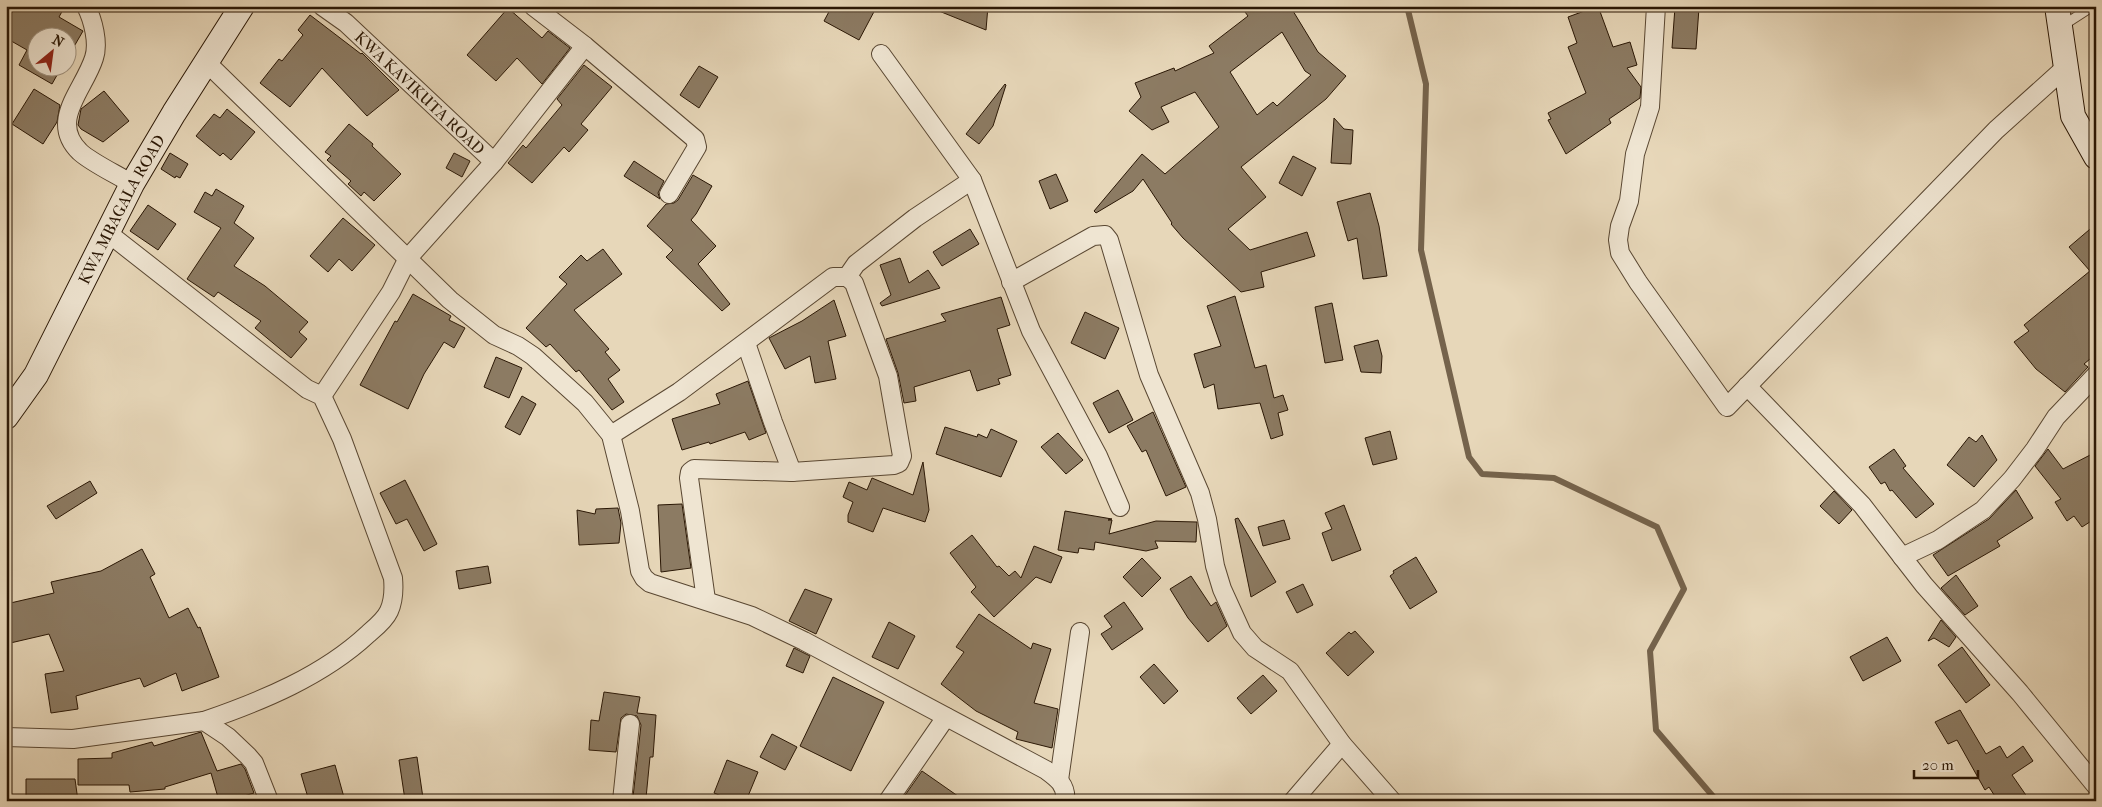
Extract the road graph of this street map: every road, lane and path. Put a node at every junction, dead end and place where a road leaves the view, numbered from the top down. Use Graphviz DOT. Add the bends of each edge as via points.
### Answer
graph roads {
  1 [pos="86,6"];
  2 [pos="242,6"];
  3 [pos="322,6"];
  4 [pos="533,6"];
  5 [pos="1656,6"];
  6 [pos="2093,6"];
  7 [pos="2058,17"];
  8 [pos="584,46"];
  9 [pos="881,54"];
  10 [pos="206,62"];
  11 [pos="2066,67"];
  12 [pos="2096,157"];
  13 [pos="494,162"];
  14 [pos="972,180"];
  15 [pos="132,184"];
  16 [pos="669,194"];
  17 [pos="108,233"];
  18 [pos="408,258"];
  19 [pos="847,277"];
  20 [pos="1011,282"];
  21 [pos="746,343"];
  22 [pos="2096,374"];
  23 [pos="1747,386"];
  24 [pos="322,396"];
  25 [pos="6,417"];
  26 [pos="610,435"];
  27 [pos="792,472"];
  28 [pos="1120,507"];
  29 [pos="1902,557"];
  30 [pos="706,600"];
  31 [pos="1080,632"];
  32 [pos="946,717"];
  33 [pos="204,721"];
  34 [pos="630,724"];
  35 [pos="6,736"];
  36 [pos="1342,744"];
  37 [pos="1059,780"];
  38 [pos="2096,786"];
  39 [pos="269,801"];
  40 [pos="622,801"];
  41 [pos="888,801"];
  42 [pos="1065,801"];
  43 [pos="1292,801"];
  44 [pos="1392,801"];
  1 -- 15 [label="street" via="96,43 94,57 67,115 67,132 81,152"];
  2 -- 10 [label="street, KWA MBAGALA ROAD"];
  3 -- 13 [label="street, KWA KAVIKUTA ROAD" via="346,24"];
  4 -- 8 [label="street"];
  5 -- 23 [label="street" via="1650,107 1635,154 1629,201 1620,226 1620,253 1727,407"];
  6 -- 7 [label="lane"];
  7 -- 11 [label="street"];
  8 -- 13 [label="street"];
  8 -- 16 [label="street" via="697,142 692,158"];
  9 -- 14 [label="street"];
  10 -- 15 [label="street, KWA MBAGALA ROAD"];
  10 -- 18 [label="street"];
  11 -- 12 [label="street" via="2074,116"];
  11 -- 23 [label="street" via="1996,130"];
  13 -- 18 [label="street"];
  14 -- 19 [label="street" via="915,218 856,264"];
  14 -- 20 [label="street"];
  15 -- 17 [label="street, KWA MBAGALA ROAD"];
  17 -- 24 [label="street" via="306,389"];
  17 -- 25 [label="street, KWA MBAGALA ROAD" via="36,375"];
  18 -- 24 [label="street" via="391,292"];
  18 -- 26 [label="street" via="450,300 494,335 533,356 584,403"];
  19 -- 21 [label="street" via="833,278"];
  19 -- 27 [label="street" via="859,292 888,376 902,456 894,465"];
  20 -- 28 [label="street" via="1031,331 1098,456"];
  20 -- 36 [label="street" via="1093,236 1101,234 1109,240 1149,375 1200,493 1215,566 1230,609 1248,641 1290,671"];
  21 -- 26 [label="street" via="679,392"];
  21 -- 27 [label="street"];
  22 -- 29 [label="street" via="2056,417 2030,457 1983,510 1938,540"];
  23 -- 29 [label="street" via="1862,505"];
  24 -- 33 [label="street" via="342,439 393,578 395,592 388,612 352,650 320,669 275,694"];
  26 -- 30 [label="street" via="644,578"];
  27 -- 30 [label="street" via="699,468 690,472"];
  29 -- 38 [label="street"];
  30 -- 32 [label="street" via="752,616 804,641"];
  31 -- 37 [label="street"];
  32 -- 37 [label="street"];
  32 -- 41 [label="street"];
  33 -- 35 [label="street" via="73,739"];
  33 -- 39 [label="street" via="228,737 254,763"];
  34 -- 40 [label="street"];
  36 -- 43 [label="street"];
  36 -- 44 [label="street"];
  37 -- 42 [label="street" via="1064,788"];
}
